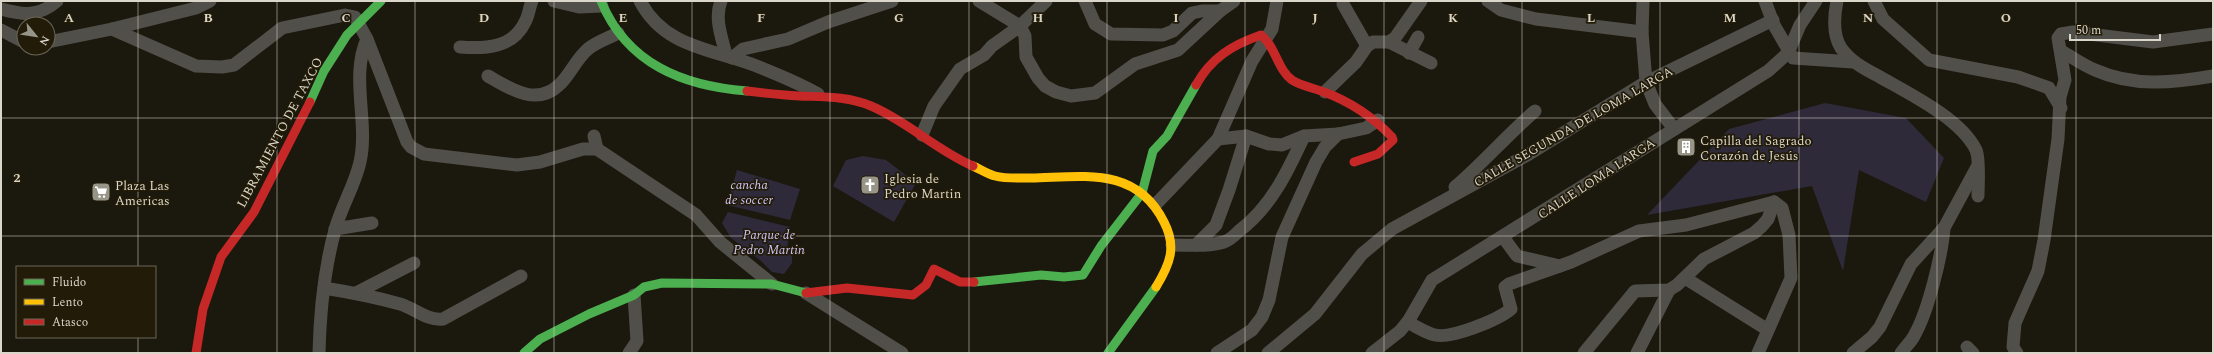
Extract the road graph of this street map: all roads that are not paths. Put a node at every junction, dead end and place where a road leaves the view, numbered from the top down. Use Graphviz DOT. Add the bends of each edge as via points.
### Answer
graph roads {
  1 [pos="57,1"];
  2 [pos="210,1"];
  3 [pos="381,1"];
  4 [pos="532,1"];
  5 [pos="554,1"];
  6 [pos="640,1"];
  7 [pos="721,1"];
  8 [pos="892,1"];
  9 [pos="979,1"];
  10 [pos="1046,1"];
  11 [pos="1085,1"];
  12 [pos="1234,1"];
  13 [pos="1277,1"];
  14 [pos="1420,1"];
  15 [pos="1488,1"];
  16 [pos="1644,1"];
  17 [pos="1765,1"];
  18 [pos="1816,1"];
  19 [pos="1837,1"];
  20 [pos="1874,1"];
  21 [pos="602,4"];
  22 [pos="1343,4"];
  23 [pos="1,8"];
  24 [pos="1220,11"];
  25 [pos="1773,20"];
  26 [pos="359,23"];
  27 [pos="1020,26"];
  28 [pos="112,28"];
  29 [pos="1,30"];
  30 [pos="1642,32"];
  31 [pos="618,33"];
  32 [pos="2213,34"];
  33 [pos="1418,37"];
  34 [pos="16,38"];
  35 [pos="1266,38"];
  36 [pos="367,39"];
  37 [pos="56,40"];
  38 [pos="1389,42"];
  39 [pos="1367,46"];
  40 [pos="460,47"];
  41 [pos="2060,51"];
  42 [pos="1409,53"];
  43 [pos="1788,53"];
  44 [pos="729,56"];
  45 [pos="1853,62"];
  46 [pos="1431,63"];
  47 [pos="488,76"];
  48 [pos="2213,76"];
  49 [pos="1646,82"];
  50 [pos="1325,92"];
  51 [pos="821,96"];
  52 [pos="2061,108"];
  53 [pos="1535,111"];
  54 [pos="1378,120"];
  55 [pos="1674,128"];
  56 [pos="1338,134"];
  57 [pos="922,135"];
  58 [pos="594,136"];
  59 [pos="1246,136"];
  60 [pos="1304,136"];
  61 [pos="1218,139"];
  62 [pos="597,149"];
  63 [pos="1354,162"];
  64 [pos="1977,167"];
  65 [pos="1142,193"];
  66 [pos="1978,196"];
  67 [pos="1439,202"];
  68 [pos="1774,202"];
  69 [pos="1156,204"];
  70 [pos="372,223"];
  71 [pos="1944,228"];
  72 [pos="335,229"];
  73 [pos="1503,237"];
  74 [pos="1172,245"];
  75 [pos="1196,245"];
  76 [pos="414,263"];
  77 [pos="1560,266"];
  78 [pos="521,276"];
  79 [pos="1685,278"];
  80 [pos="772,284"];
  81 [pos="324,288"];
  82 [pos="1669,290"];
  83 [pos="356,293"];
  84 [pos="806,293"];
  85 [pos="634,295"];
  86 [pos="1408,320"];
  87 [pos="1768,330"];
  88 [pos="196,353"];
  89 [pos="319,353"];
  90 [pos="524,353"];
  91 [pos="629,353"];
  92 [pos="902,353"];
  93 [pos="1108,353"];
  94 [pos="1218,353"];
  95 [pos="1268,353"];
  96 [pos="1372,353"];
  97 [pos="1584,353"];
  98 [pos="1637,353"];
  99 [pos="1758,353"];
  100 [pos="1853,353"];
  101 [pos="1901,353"];
  102 [pos="2017,353"];
  1 -- 23 [label="street" via="49,9 32,14 19,14"];
  2 -- 28 [label="street" via="196,8"];
  3 -- 26 [label="main road, LIBRAMIENTO DE TAXCO"];
  4 -- 40 [label="street" via="525,22 508,42 481,48"];
  5 -- 21 [label="street" via="579,8"];
  6 -- 44 [label="street" via="660,27 683,43"];
  7 -- 44 [label="street" via="718,8 719,25"];
  8 -- 44 [label="street" via="828,22 788,39 743,49"];
  9 -- 27 [label="street"];
  10 -- 27 [label="street"];
  11 -- 24 [label="street" via="1095,24 1111,34 1163,35 1173,31 1192,13"];
  12 -- 24 [label="street"];
  13 -- 35 [label="street" via="1272,29"];
  14 -- 38 [label="street" via="1396,38"];
  15 -- 30 [label="street" via="1502,10 1536,19"];
  16 -- 30 [label="street"];
  17 -- 25 [label="street"];
  18 -- 43 [label="street, CALLE LOMA LARGA" via="1800,25"];
  19 -- 45 [label="street" via="1834,16 1835,34 1840,47"];
  20 -- 52 [label="street" via="1883,20 1929,60 2018,77 2049,88"];
  21 -- 31 [label="main road"];
  22 -- 39 [label="street"];
  24 -- 27 [label="street" via="1178,50 1135,64 1103,89 1086,95 1071,96 1045,86 1026,57 1025,36"];
  25 -- 43 [label="street"];
  25 -- 49 [label="street, CALLE SEGUNDA DE LOMA LARGA"];
  26 -- 28 [label="street" via="355,17 345,15 282,28 234,65 212,68 196,66"];
  26 -- 36 [label="street"];
  26 -- 88 [label="main road, LIBRAMIENTO DE TAXCO" via="347,35 324,71 297,131 254,212 221,257 203,309"];
  27 -- 57 [label="street" via="984,55 960,69 934,106"];
  28 -- 37 [label="street"];
  29 -- 34 [label="street"];
  30 -- 49 [label="street"];
  31 -- 47 [label="street" via="588,49 558,86 548,92 537,95 519,93"];
  31 -- 51 [label="main road" via="638,54 676,76 718,89"];
  32 -- 41 [label="street" via="2153,42 2073,32 2061,34 2058,38"];
  33 -- 42 [label="street"];
  35 -- 50 [label="main road" via="1292,79"];
  35 -- 61 [label="street" via="1252,61"];
  35 -- 65 [label="main road" via="1261,35 1240,42 1218,55 1204,71 1167,136 1154,151"];
  36 -- 62 [label="street" via="407,142 410,147 424,154 517,165 540,162 583,149"];
  36 -- 72 [label="street" via="360,56 360,161"];
  38 -- 39 [label="street" via="1373,42"];
  38 -- 42 [label="street"];
  39 -- 50 [label="street" via="1356,62"];
  41 -- 48 [label="street" via="2095,70 2123,80 2158,83"];
  41 -- 52 [label="street" via="2064,80 2060,96"];
  42 -- 46 [label="street"];
  43 -- 45 [label="street" via="1793,58"];
  43 -- 55 [label="street, CALLE LOMA LARGA" via="1768,71"];
  44 -- 51 [label="street" via="760,67"];
  45 -- 64 [label="street" via="1916,97 1944,116 1969,139 1977,152"];
  49 -- 55 [label="street" via="1656,104"];
  49 -- 67 [label="street, CALLE SEGUNDA DE LOMA LARGA" via="1528,154"];
  50 -- 54 [label="main road"];
  51 -- 57 [label="main road" via="869,105"];
  52 -- 102 [label="street" via="2038,271 2015,323 2013,347"];
  53 -- 67 [label="street, CALLE SEGUNDA DE LOMA LARGA"];
  54 -- 56 [label="street" via="1366,128"];
  54 -- 63 [label="main road" via="1393,140 1378,154"];
  55 -- 73 [label="street, CALLE LOMA LARGA"];
  56 -- 60 [label="street"];
  56 -- 94 [label="street" via="1325,147 1316,162 1282,237 1269,300 1262,317 1252,330"];
  57 -- 65 [label="main road" via="961,161 995,176 1108,177 1120,180"];
  58 -- 62 [label="street"];
  59 -- 60 [label="street" via="1269,144 1282,145"];
  59 -- 61 [label="street"];
  59 -- 75 [label="street" via="1216,225"];
  60 -- 75 [label="street" via="1287,174 1269,202 1246,226 1226,241"];
  61 -- 69 [label="street"];
  62 -- 80 [label="street" via="696,215 720,242"];
  64 -- 66 [label="street"];
  64 -- 71 [label="street"];
  65 -- 69 [label="main road"];
  65 -- 84 [label="main road" via="1083,275 1041,275 967,283 934,269 926,285 913,295 847,288"];
  67 -- 95 [label="street, CALLE SEGUNDA DE LOMA LARGA" via="1392,229 1362,254 1315,314"];
  68 -- 77 [label="street" via="1686,225 1639,232"];
  68 -- 79 [label="street" via="1768,219 1762,226 1704,260"];
  68 -- 87 [label="street" via="1782,208 1789,235 1790,278"];
  69 -- 74 [label="main road"];
  70 -- 72 [label="street"];
  71 -- 100 [label="street" via="1911,264 1880,327"];
  71 -- 101 [label="street" via="1943,245 1926,308 1914,335"];
  72 -- 81 [label="street"];
  73 -- 77 [label="street" via="1517,256"];
  73 -- 86 [label="street, CALLE LOMA LARGA" via="1432,280"];
  74 -- 75 [label="street"];
  74 -- 93 [label="main road" via="1167,267 1159,282"];
  76 -- 83 [label="street"];
  77 -- 86 [label="street" via="1509,284 1505,287 1505,292 1511,309 1496,318 1458,333 1435,335 1409,323"];
  78 -- 83 [label="street" via="436,320 401,304"];
  79 -- 82 [label="street"];
  79 -- 87 [label="street"];
  80 -- 84 [label="main road"];
  80 -- 85 [label="main road" via="662,283 644,286"];
  81 -- 83 [label="street"];
  81 -- 89 [label="street"];
  82 -- 97 [label="street" via="1636,291"];
  82 -- 98 [label="street"];
  84 -- 92 [label="street"];
  85 -- 90 [label="main road" via="568,324 540,339"];
  85 -- 91 [label="street" via="637,341"];
  86 -- 96 [label="street, CALLE LOMA LARGA" via="1400,331"];
  87 -- 99 [label="street"];
}
